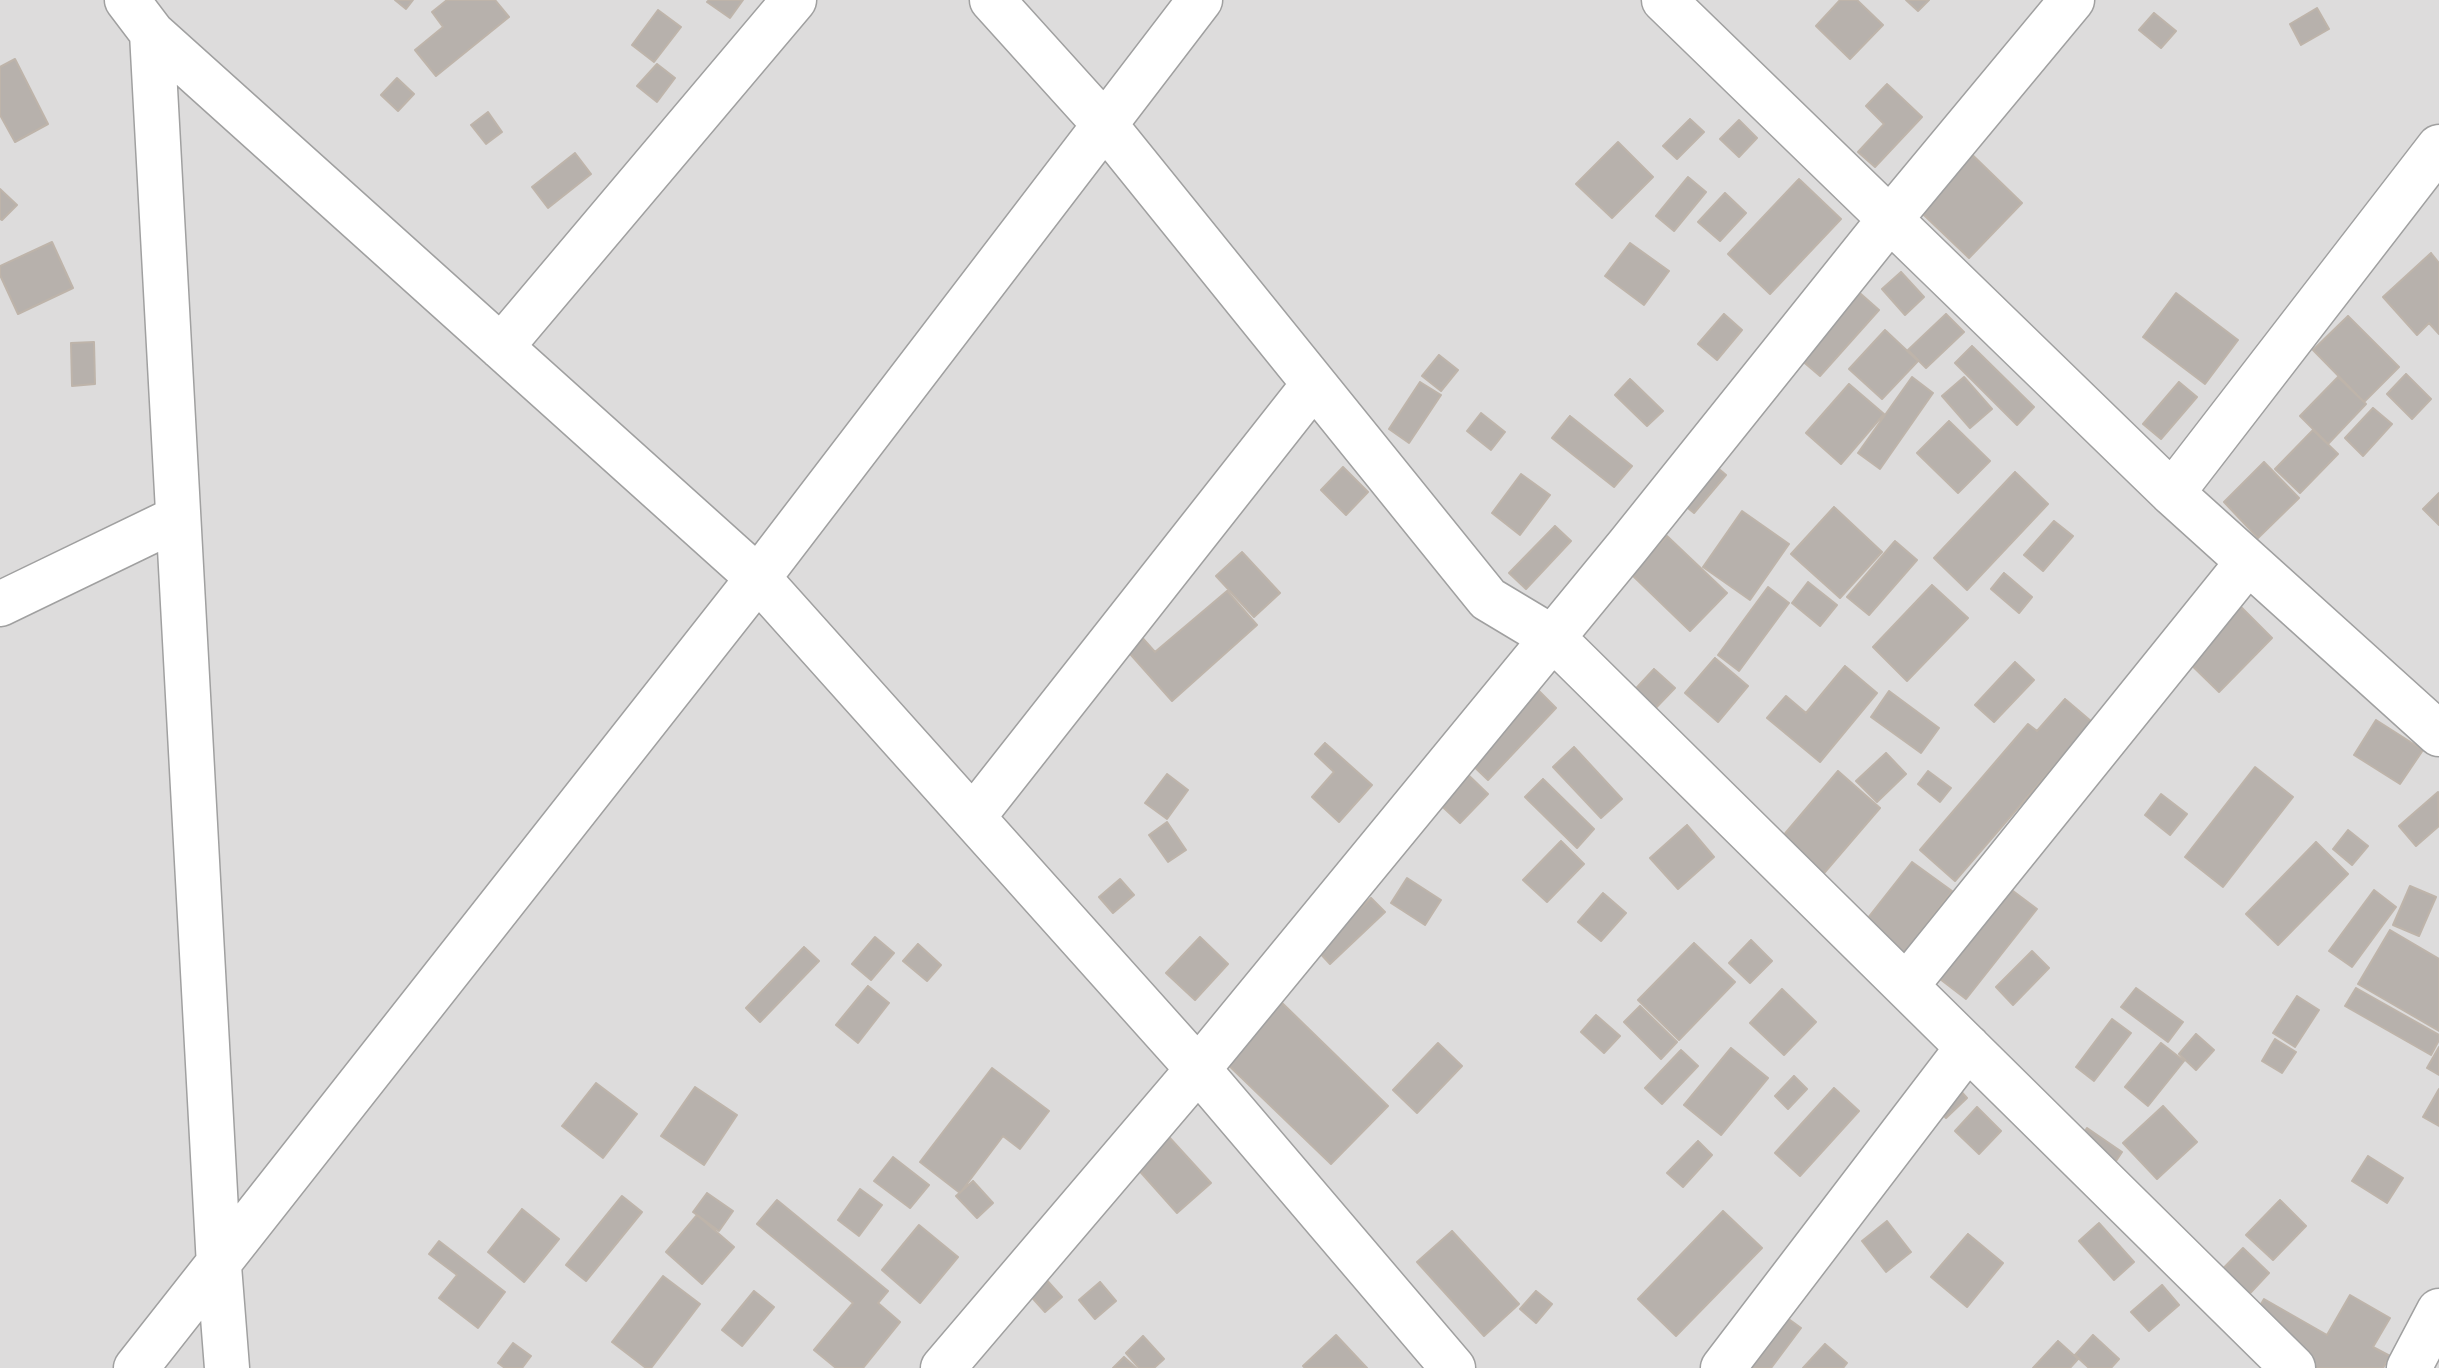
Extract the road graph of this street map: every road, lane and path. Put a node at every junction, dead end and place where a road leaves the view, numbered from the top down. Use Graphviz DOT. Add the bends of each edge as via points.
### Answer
graph roads {
  1 [pos="794,0"];
  2 [pos="992,0"];
  3 [pos="1200,0"];
  4 [pos="1664,0"];
  5 [pos="2072,0"];
  6 [pos="140,17"];
  7 [pos="1105,125"];
  8 [pos="2439,147"];
  9 [pos="1890,219"];
  10 [pos="501,347"];
  11 [pos="1314,384"];
  12 [pos="2172,493"];
  13 [pos="178,518"];
  14 [pos="2248,562"];
  15 [pos="758,578"];
  16 [pos="0,604"];
  17 [pos="1553,638"];
  18 [pos="2439,734"];
  19 [pos="973,817"];
  20 [pos="1906,986"];
  21 [pos="1968,1047"];
  22 [pos="1198,1069"];
  23 [pos="219,1266"];
  24 [pos="2439,1311"];
  25 [pos="136,1368"];
  26 [pos="227,1368"];
  27 [pos="943,1368"];
  28 [pos="1453,1368"];
  29 [pos="1723,1368"];
  30 [pos="2293,1368"];
  31 [pos="2409,1368"];
  1 -- 10 [label="street"];
  2 -- 7 [label="street"];
  3 -- 7 [label="street"];
  4 -- 9 [label="street"];
  5 -- 9 [label="street"];
  6 -- 10 [label="street"];
  6 -- 13 [label="street"];
  7 -- 11 [label="street"];
  7 -- 15 [label="street"];
  8 -- 12 [label="street"];
  9 -- 12 [label="street"];
  9 -- 17 [label="street"];
  10 -- 15 [label="street"];
  11 -- 17 [label="street" via="1488,599"];
  11 -- 19 [label="street"];
  12 -- 14 [label="street"];
  13 -- 16 [label="street"];
  13 -- 23 [label="street"];
  14 -- 18 [label="street"];
  14 -- 20 [label="street"];
  15 -- 19 [label="street"];
  15 -- 23 [label="street"];
  17 -- 20 [label="street"];
  17 -- 22 [label="street"];
  19 -- 22 [label="street"];
  20 -- 21 [label="street"];
  21 -- 29 [label="street"];
  21 -- 30 [label="street"];
  22 -- 27 [label="street"];
  22 -- 28 [label="street"];
  23 -- 25 [label="street"];
  23 -- 26 [label="street"];
  24 -- 31 [label="street"];
}
